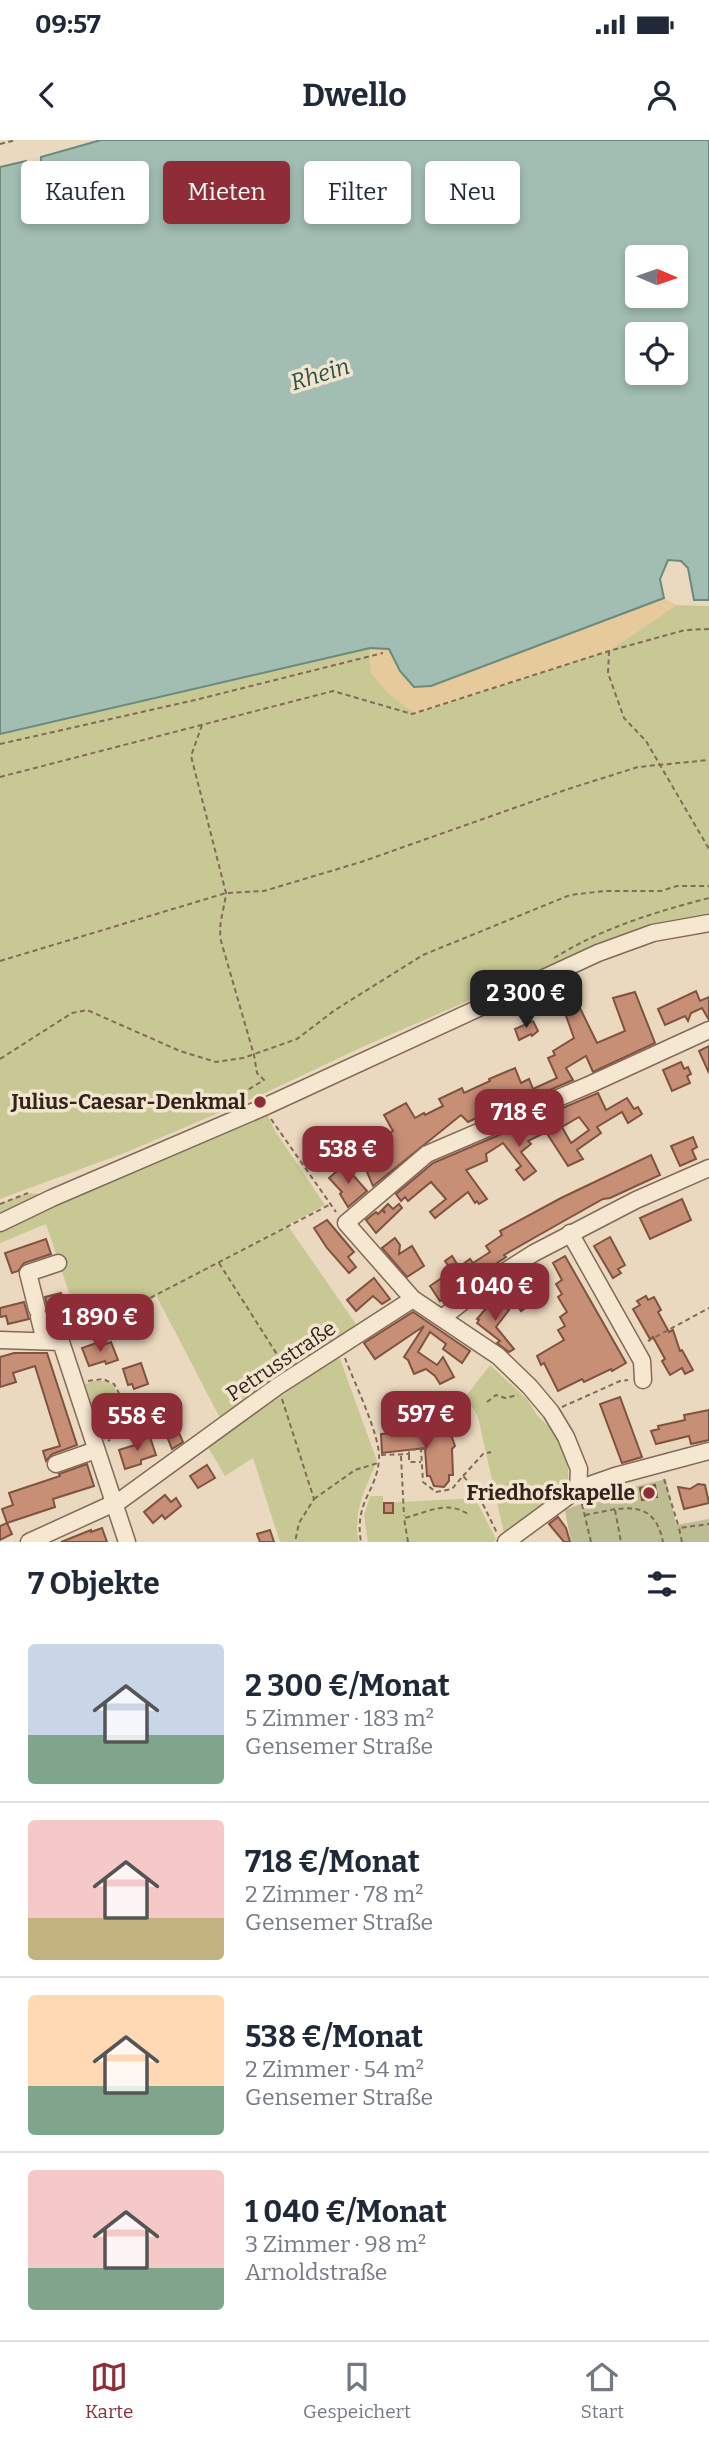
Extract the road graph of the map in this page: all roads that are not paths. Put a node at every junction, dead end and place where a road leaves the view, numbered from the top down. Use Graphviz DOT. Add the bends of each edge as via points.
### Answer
graph roads {
  1 [pos="709,923"];
  2 [pos="709,1030"];
  3 [pos="709,1168"];
  4 [pos="0,1223"];
  5 [pos="570,1234"];
  6 [pos="58,1262"];
  7 [pos="413,1299"];
  8 [pos="442,1318"];
  9 [pos="0,1340"];
  10 [pos="53,1342"];
  11 [pos="643,1380"];
  12 [pos="95,1448"];
  13 [pos="709,1451"];
  14 [pos="56,1464"];
  15 [pos="578,1489"];
  16 [pos="115,1503"];
  17 [pos="502,1539"];
  18 [pos="29,1542"];
  19 [pos="127,1542"];
  1 -- 4 [label="street" via="653,933 598,953"];
  2 -- 7 [label="street" via="427,1154 346,1223"];
  3 -- 5 [label="street"];
  5 -- 8 [label="street" via="488,1282"];
  5 -- 11 [label="street" via="642,1361"];
  6 -- 10 [label="street" via="28,1273 38,1313"];
  7 -- 8 [label="street"];
  7 -- 16 [label="street, Petrusstraße" via="285,1381"];
  8 -- 15 [label="street" via="498,1356 551,1412 579,1469"];
  9 -- 10 [label="street"];
  10 -- 12 [label="street" via="75,1386"];
  12 -- 14 [label="street"];
  12 -- 16 [label="street"];
  13 -- 15 [label="street"];
  15 -- 17 [label="street"];
  16 -- 18 [label="street, Petrusstraße"];
  16 -- 19 [label="street"];
}
